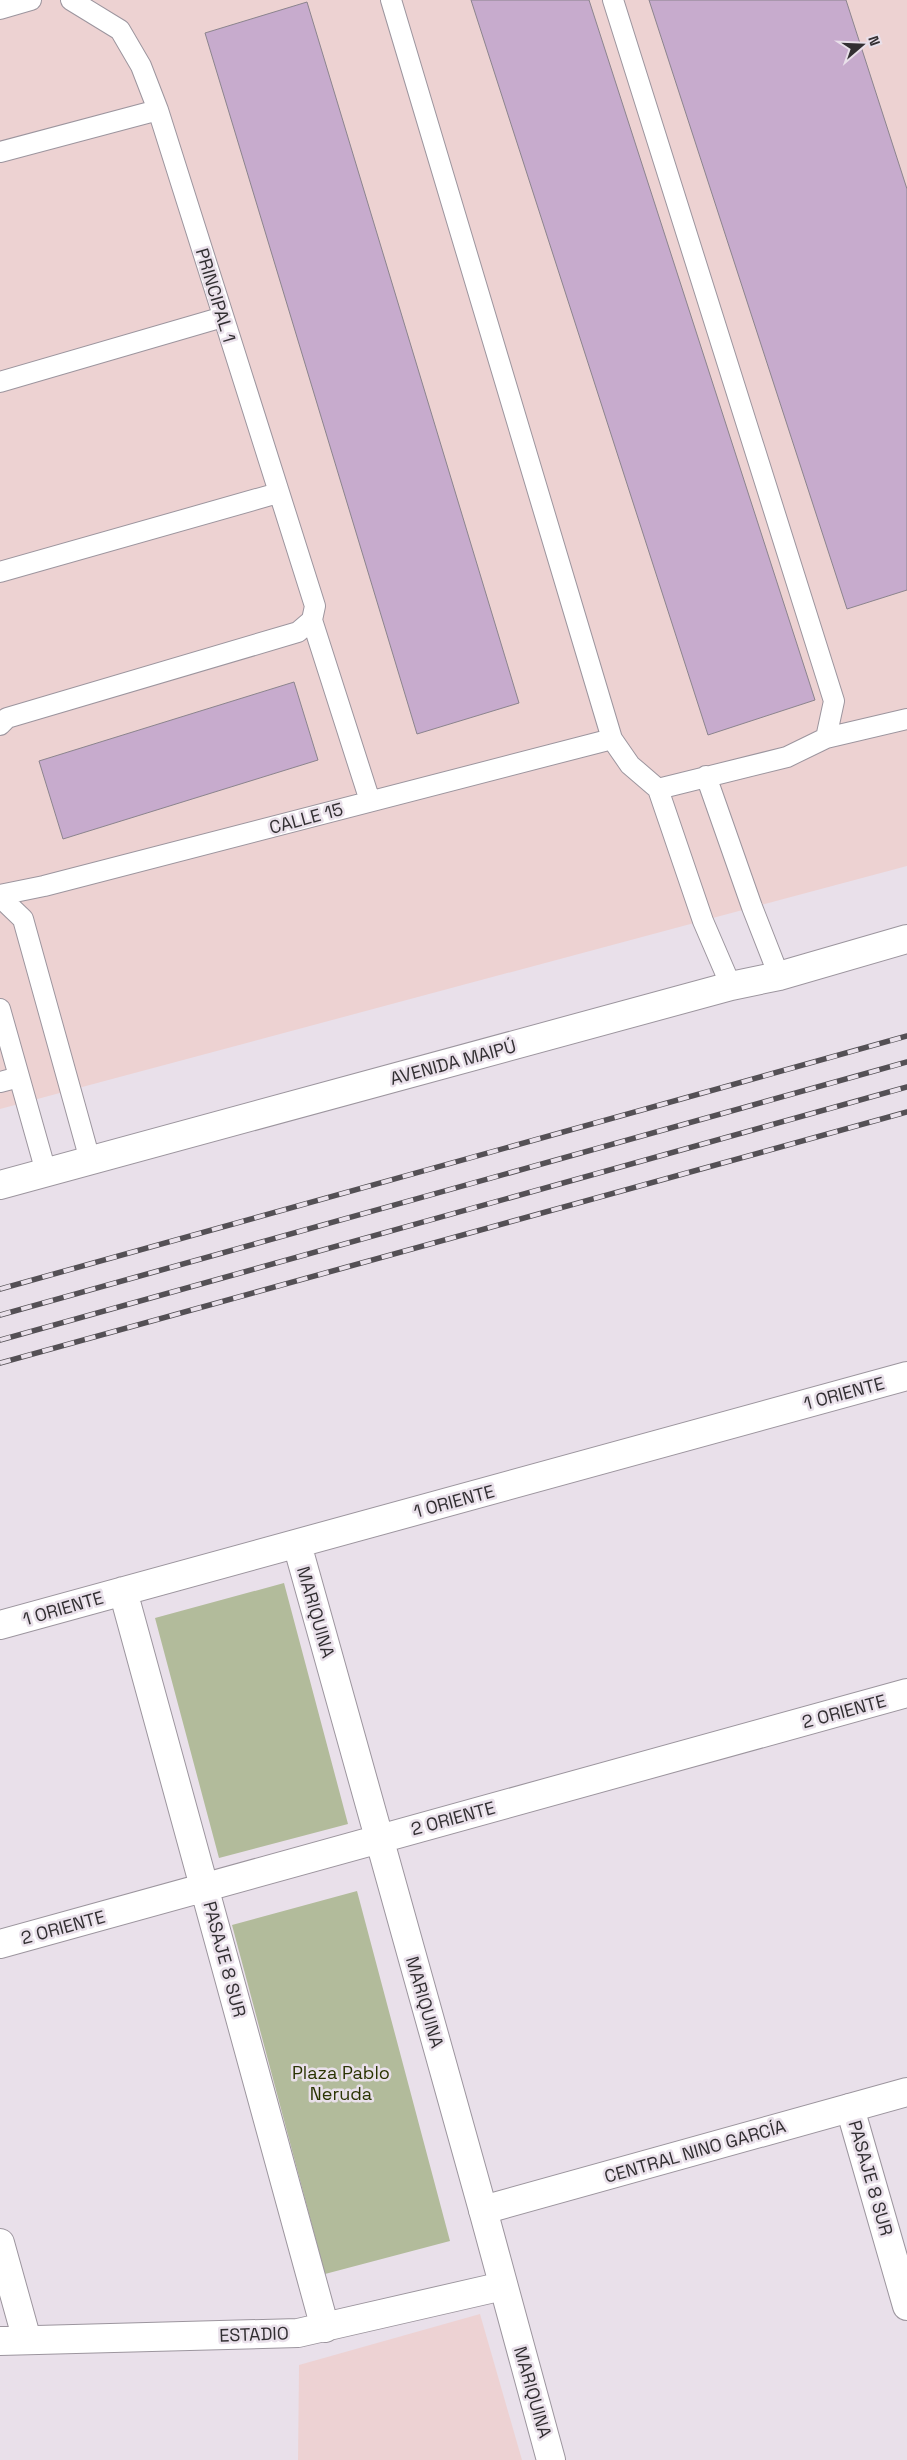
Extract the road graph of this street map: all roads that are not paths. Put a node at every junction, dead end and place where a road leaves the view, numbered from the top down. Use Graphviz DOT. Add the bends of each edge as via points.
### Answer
graph roads {
  1 [pos="31,0"];
  2 [pos="71,0"];
  3 [pos="391,0"];
  4 [pos="613,0"];
  5 [pos="0,9"];
  6 [pos="158,110"];
  7 [pos="0,152"];
  8 [pos="223,317"];
  9 [pos="0,382"];
  10 [pos="278,493"];
  11 [pos="0,572"];
  12 [pos="312,620"];
  13 [pos="907,719"];
  14 [pos="0,725"];
  15 [pos="826,738"];
  16 [pos="612,739"];
  17 [pos="706,776"];
  18 [pos="658,789"];
  19 [pos="370,801"];
  20 [pos="0,896"];
  21 [pos="907,939"];
  22 [pos="779,976"];
  23 [pos="731,986"];
  24 [pos="0,1009"];
  25 [pos="10,1080"];
  26 [pos="90,1160"];
  27 [pos="46,1172"];
  28 [pos="0,1185"];
  29 [pos="907,1376"];
  30 [pos="297,1544"];
  31 [pos="123,1591"];
  32 [pos="0,1625"];
  33 [pos="907,1693"];
  34 [pos="379,1839"];
  35 [pos="205,1887"];
  36 [pos="0,1944"];
  37 [pos="907,2092"];
  38 [pos="850,2108"];
  39 [pos="483,2210"];
  40 [pos="0,2243"];
  41 [pos="503,2286"];
  42 [pos="907,2306"];
  43 [pos="325,2328"];
  44 [pos="27,2340"];
  45 [pos="0,2341"];
  46 [pos="551,2460"];
  1 -- 5 [label="lane"];
  2 -- 6 [label="lane, PRINCIPAL 1" via="120,30 141,66"];
  3 -- 16 [label="lane"];
  4 -- 15 [label="lane" via="834,701"];
  6 -- 7 [label="lane"];
  6 -- 8 [label="lane, PRINCIPAL 1"];
  8 -- 9 [label="lane"];
  8 -- 10 [label="lane, PRINCIPAL 1"];
  10 -- 11 [label="lane"];
  10 -- 12 [label="lane, PRINCIPAL 1" via="315,606"];
  12 -- 14 [label="lane" via="298,632 7,718"];
  12 -- 19 [label="lane, PRINCIPAL 1"];
  13 -- 15 [label="lane"];
  15 -- 17 [label="lane" via="787,757"];
  16 -- 18 [label="lane" via="630,765"];
  16 -- 19 [label="lane, CALLE 15"];
  17 -- 18 [label="lane"];
  17 -- 22 [label="lane"];
  18 -- 23 [label="lane" via="703,921"];
  19 -- 20 [label="lane, CALLE 15"];
  20 -- 26 [label="lane" via="23,919"];
  21 -- 22 [label="street, AVENIDA MAIPÚ"];
  22 -- 23 [label="street, AVENIDA MAIPÚ"];
  23 -- 26 [label="street, AVENIDA MAIPÚ"];
  24 -- 25 [label="lane"];
  25 -- 27 [label="lane"];
  26 -- 27 [label="street, AVENIDA MAIPÚ"];
  27 -- 28 [label="street, AVENIDA MAIPÚ"];
  29 -- 30 [label="street, 1 ORIENTE"];
  30 -- 31 [label="street, 1 ORIENTE"];
  30 -- 34 [label="street, MARIQUINA"];
  31 -- 32 [label="street, 1 ORIENTE"];
  31 -- 35 [label="street, PASAJE 8 SUR"];
  33 -- 34 [label="street, 2 ORIENTE"];
  34 -- 35 [label="street, 2 ORIENTE"];
  34 -- 39 [label="street, MARIQUINA"];
  35 -- 36 [label="street, 2 ORIENTE"];
  35 -- 43 [label="street, PASAJE 8 SUR"];
  37 -- 38 [label="street, CENTRAL NINO GARCÍA"];
  38 -- 39 [label="street, CENTRAL NINO GARCÍA"];
  38 -- 42 [label="street, PASAJE 8 SUR"];
  39 -- 41 [label="street, MARIQUINA"];
  40 -- 44 [label="street"];
  41 -- 43 [label="street, ESTADIO"];
  41 -- 46 [label="street, MARIQUINA"];
  43 -- 44 [label="street, ESTADIO" via="280,2334"];
  44 -- 45 [label="street, ESTADIO"];
}
